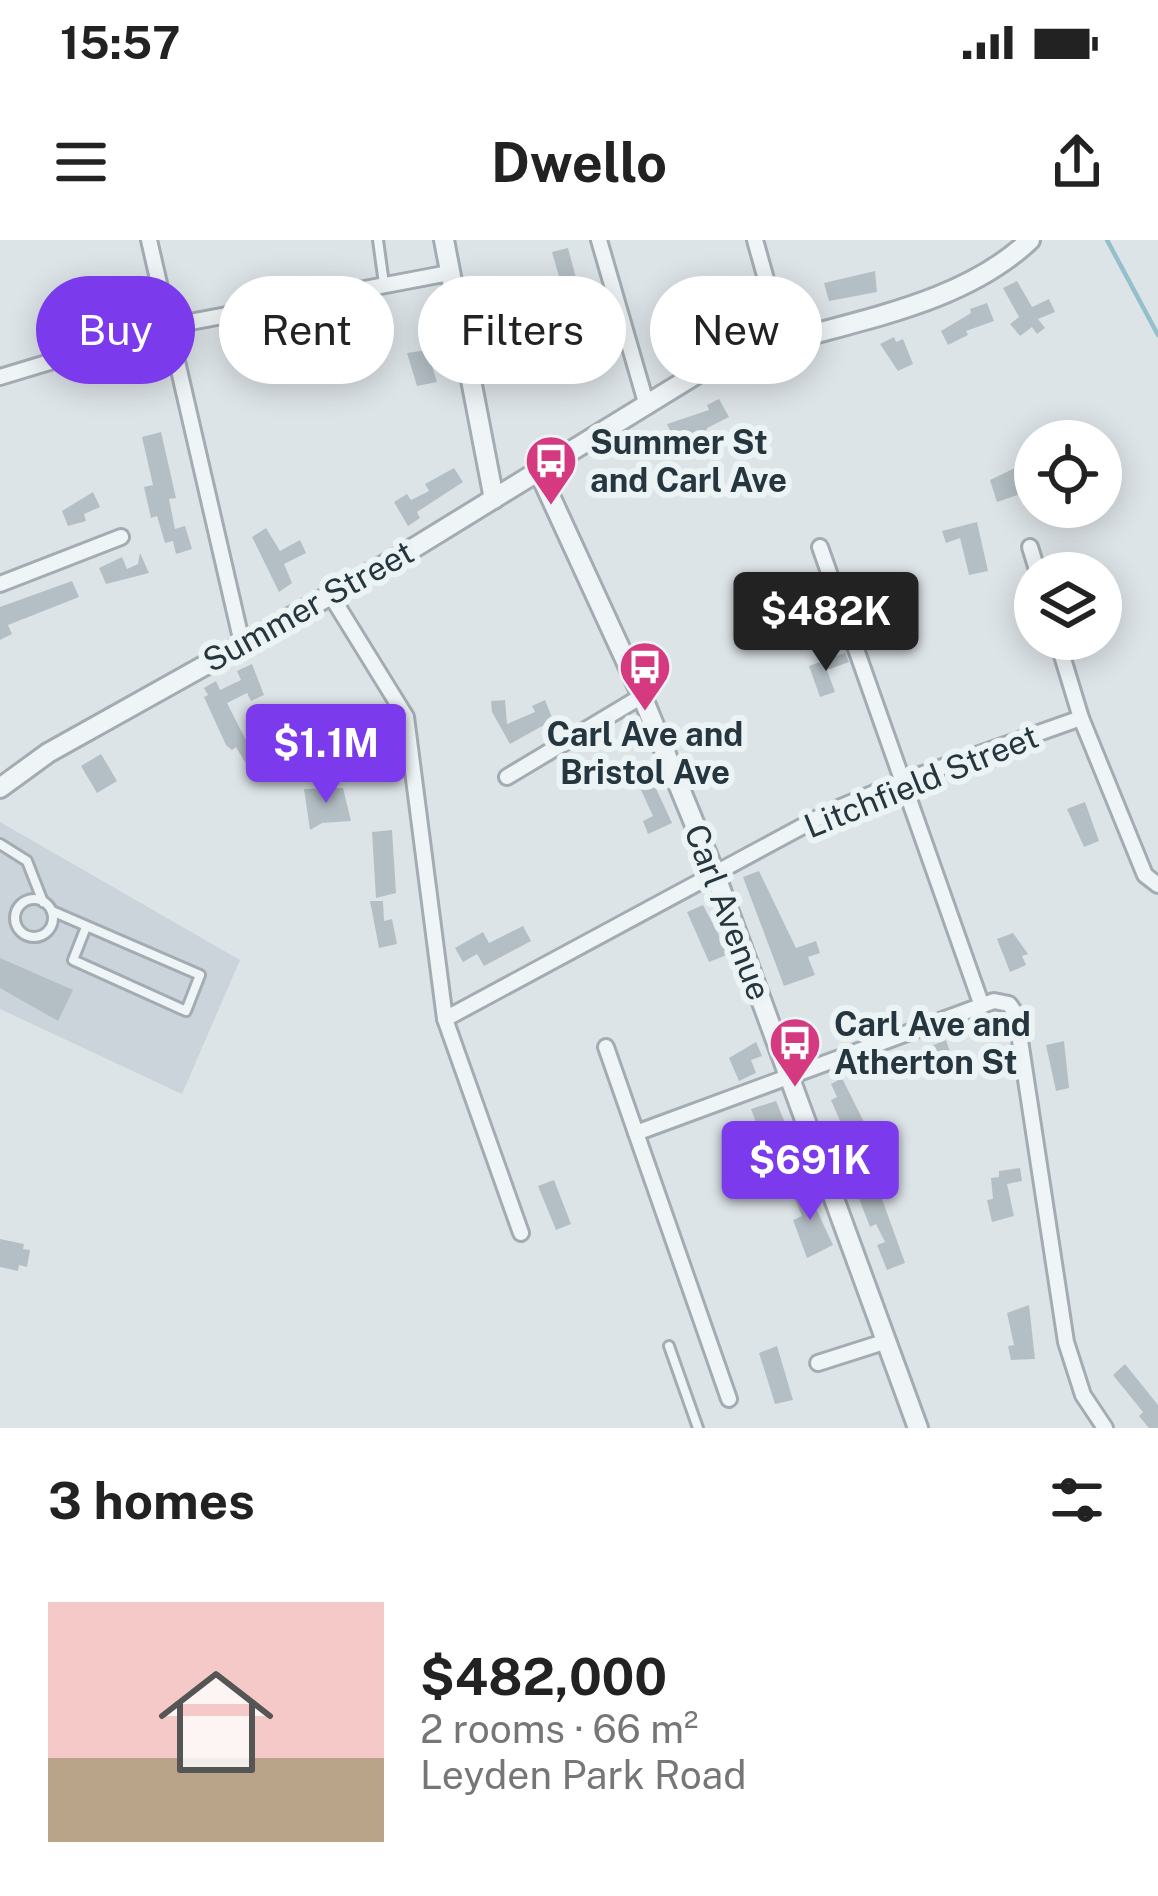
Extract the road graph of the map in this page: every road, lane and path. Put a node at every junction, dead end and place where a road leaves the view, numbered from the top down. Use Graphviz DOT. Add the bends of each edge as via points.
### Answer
graph roads {
  1 [pos="148,240"];
  2 [pos="378,240"];
  3 [pos="444,240"];
  4 [pos="599,240"];
  5 [pos="755,240"];
  6 [pos="1030,240"];
  7 [pos="449,272"];
  8 [pos="157,276"];
  9 [pos="383,276"];
  10 [pos="765,276"];
  11 [pos="394,282"];
  12 [pos="822,329"];
  13 [pos="36,366"];
  14 [pos="0,377"];
  15 [pos="183,384"];
  16 [pos="681,384"];
  17 [pos="647,406"];
  18 [pos="539,472"];
  19 [pos="494,499"];
  20 [pos="121,537"];
  21 [pos="820,547"];
  22 [pos="1030,548"];
  23 [pos="1031,552"];
  24 [pos="0,584"];
  25 [pos="330,594"];
  26 [pos="242,643"];
  27 [pos="1063,660"];
  28 [pos="642,696"];
  29 [pos="1081,718"];
  30 [pos="507,777"];
  31 [pos="903,781"];
  32 [pos="0,788"];
  33 [pos="0,844"];
  34 [pos="715,874"];
  35 [pos="1158,885"];
  36 [pos="44,902"];
  37 [pos="52,911"];
  38 [pos="86,927"];
  39 [pos="982,1006"];
  40 [pos="445,1019"];
  41 [pos="606,1047"];
  42 [pos="790,1075"];
  43 [pos="637,1133"];
  44 [pos="521,1233"];
  45 [pos="887,1341"];
  46 [pos="669,1346"];
  47 [pos="818,1364"];
  48 [pos="729,1399"];
  49 [pos="698,1428"];
  50 [pos="918,1428"];
  51 [pos="1105,1428"];
  1 -- 8 [label="street"];
  2 -- 9 [label="lane"];
  3 -- 7 [label="street"];
  4 -- 17 [label="street"];
  5 -- 10 [label="street"];
  6 -- 12 [label="street, Summer Street" via="940,297"];
  7 -- 11 [label="street"];
  7 -- 19 [label="street"];
  13 -- 14 [label="street"];
  15 -- 26 [label="street"];
  16 -- 17 [label="street, Summer Street"];
  17 -- 18 [label="street, Summer Street"];
  18 -- 19 [label="street, Summer Street"];
  18 -- 28 [label="street, Carl Avenue"];
  19 -- 25 [label="street, Summer Street"];
  20 -- 24 [label="street"];
  21 -- 31 [label="street"];
  22 -- 23 [label="street"];
  25 -- 26 [label="street, Summer Street"];
  25 -- 40 [label="street" via="406,717"];
  26 -- 32 [label="street, Summer Street"];
  27 -- 29 [label="street"];
  28 -- 30 [label="street"];
  28 -- 34 [label="street, Carl Avenue"];
  29 -- 31 [label="street, Litchfield Street"];
  29 -- 35 [label="street" via="1145,875"];
  31 -- 34 [label="street, Litchfield Street"];
  31 -- 39 [label="street"];
  33 -- 36 [label="lane" via="26,861"];
  34 -- 40 [label="street, Litchfield Street"];
  34 -- 42 [label="street, Carl Avenue"];
  36 -- 37 [label="lane"];
  36 -- 37 [label="lane" via="20,905 18,929 34,938 46,934"];
  37 -- 38 [label="lane"];
  38 -- 38 [label="lane" via="200,975 186,1011 73,960"];
  39 -- 42 [label="street"];
  39 -- 51 [label="street" via="1000,1000 1016,1014 1066,1342 1083,1395"];
  40 -- 44 [label="street"];
  41 -- 43 [label="street"];
  42 -- 43 [label="street"];
  42 -- 45 [label="street, Carl Avenue"];
  43 -- 48 [label="street"];
  45 -- 47 [label="street"];
  45 -- 50 [label="street, Carl Avenue"];
  46 -- 49 [label="lane"];
}
